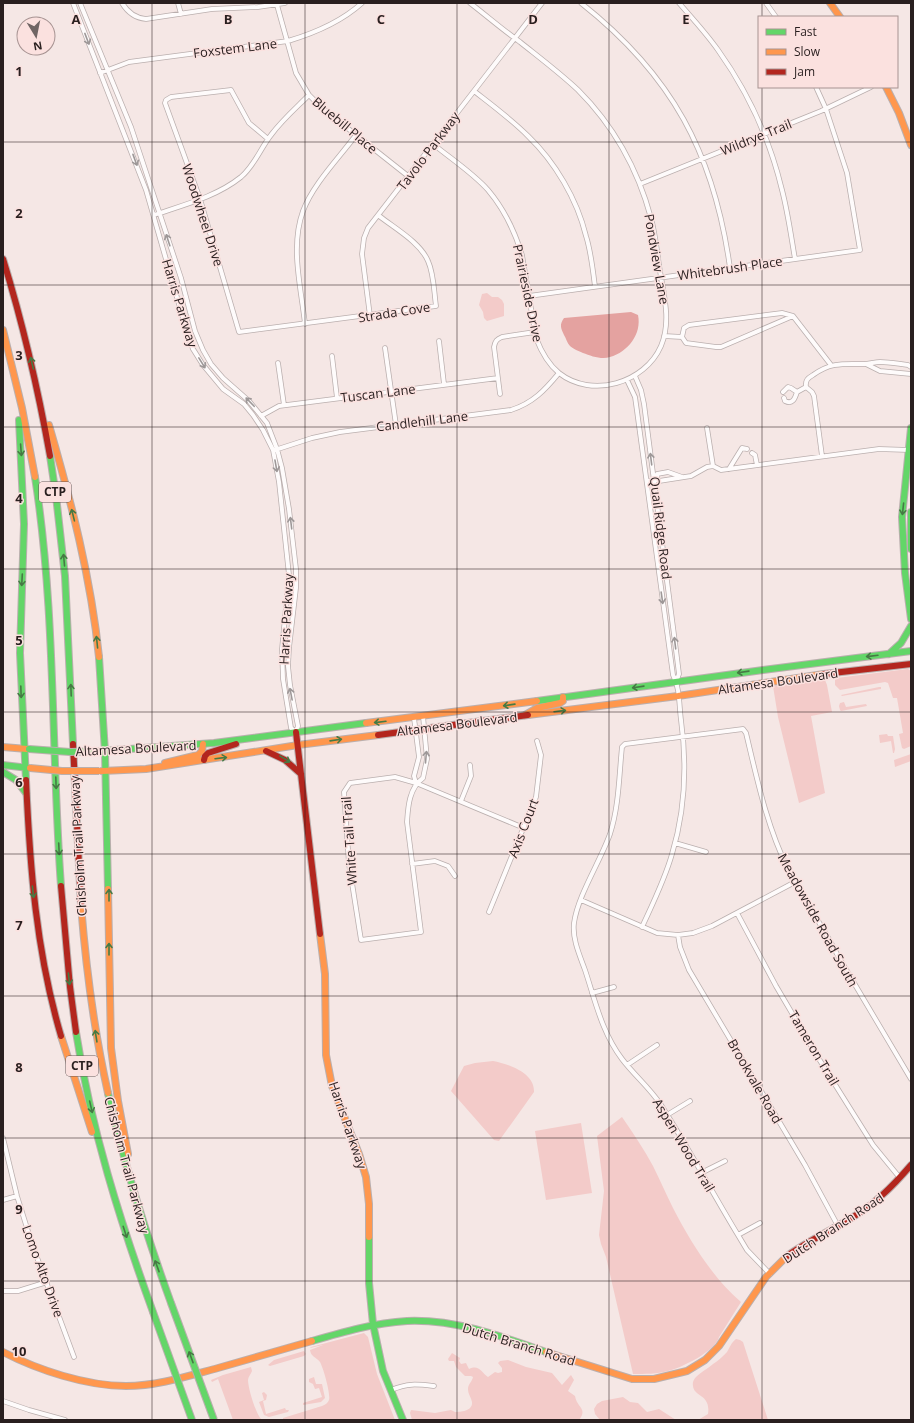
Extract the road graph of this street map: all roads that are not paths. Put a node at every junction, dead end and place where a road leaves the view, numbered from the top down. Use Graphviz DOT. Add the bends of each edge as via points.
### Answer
graph roads {
  1 [pos="73,3"];
  2 [pos="80,3"];
  3 [pos="122,3"];
  4 [pos="178,3"];
  5 [pos="285,3"];
  6 [pos="362,3"];
  7 [pos="470,3"];
  8 [pos="542,3"];
  9 [pos="582,3"];
  10 [pos="679,3"];
  11 [pos="766,3"];
  12 [pos="830,3"];
  13 [pos="277,5"];
  14 [pos="181,14"];
  15 [pos="775,16"];
  16 [pos="839,16"];
  17 [pos="514,38"];
  18 [pos="288,42"];
  19 [pos="108,70"];
  20 [pos="100,73"];
  21 [pos="816,88"];
  22 [pos="869,88"];
  23 [pos="886,88"];
  24 [pos="474,91"];
  25 [pos="309,95"];
  26 [pos="826,108"];
  27 [pos="356,135"];
  28 [pos="764,135"];
  29 [pos="268,139"];
  30 [pos="433,144"];
  31 [pos="911,145"];
  32 [pos="703,158"];
  33 [pos="408,176"];
  34 [pos="640,184"];
  35 [pos="200,199"];
  36 [pos="160,213"];
  37 [pos="154,215"];
  38 [pos="378,215"];
  39 [pos="3,259"];
  40 [pos="795,259"];
  41 [pos="730,268"];
  42 [pos="661,277"];
  43 [pos="595,287"];
  44 [pos="529,296"];
  45 [pos="370,316"];
  46 [pos="792,316"];
  47 [pos="305,324"];
  48 [pos="3,330"];
  49 [pos="239,332"];
  50 [pos="535,332"];
  51 [pos="664,336"];
  52 [pos="682,337"];
  53 [pos="439,341"];
  54 [pos="385,348"];
  55 [pos="332,356"];
  56 [pos="278,363"];
  57 [pos="866,364"];
  58 [pos="899,364"];
  59 [pos="831,365"];
  60 [pos="911,366"];
  61 [pos="559,373"];
  62 [pos="898,373"];
  63 [pos="911,374"];
  64 [pos="635,376"];
  65 [pos="498,378"];
  66 [pos="627,380"];
  67 [pos="36,381"];
  68 [pos="16,384"];
  69 [pos="444,384"];
  70 [pos="806,386"];
  71 [pos="391,391"];
  72 [pos="783,392"];
  73 [pos="797,392"];
  74 [pos="500,394"];
  75 [pos="337,398"];
  76 [pos="784,398"];
  77 [pos="284,405"];
  78 [pos="261,416"];
  79 [pos="396,424"];
  80 [pos="707,428"];
  81 [pos="911,428"];
  82 [pos="747,449"];
  83 [pos="275,450"];
  84 [pos="909,450"];
  85 [pos="752,453"];
  86 [pos="822,456"];
  87 [pos="757,465"];
  88 [pos="713,466"];
  89 [pos="730,469"];
  90 [pos="683,477"];
  91 [pos="655,480"];
  92 [pos="647,481"];
  93 [pos="911,512"];
  94 [pos="287,546"];
  95 [pos="294,546"];
  96 [pos="911,549"];
  97 [pos="911,619"];
  98 [pos="911,626"];
  99 [pos="911,651"];
  100 [pos="889,654"];
  101 [pos="282,658"];
  102 [pos="288,658"];
  103 [pos="911,664"];
  104 [pos="676,682"];
  105 [pos="678,696"];
  106 [pos="563,697"];
  107 [pos="525,715"];
  108 [pos="423,716"];
  109 [pos="414,718"];
  110 [pos="424,728"];
  111 [pos="415,729"];
  112 [pos="296,732"];
  113 [pos="683,737"];
  114 [pos="240,741"];
  115 [pos="537,741"];
  116 [pos="203,744"];
  117 [pos="298,745"];
  118 [pos="3,747"];
  119 [pos="27,749"];
  120 [pos="103,751"];
  121 [pos="265,751"];
  122 [pos="204,760"];
  123 [pos="3,765"];
  124 [pos="470,765"];
  125 [pos="27,768"];
  126 [pos="146,769"];
  127 [pos="102,771"];
  128 [pos="3,772"];
  129 [pos="301,774"];
  130 [pos="416,783"];
  131 [pos="26,794"];
  132 [pos="461,800"];
  133 [pos="524,828"];
  134 [pos="675,843"];
  135 [pos="706,852"];
  136 [pos="412,864"];
  137 [pos="455,876"];
  138 [pos="795,882"];
  139 [pos="581,900"];
  140 [pos="489,912"];
  141 [pos="737,913"];
  142 [pos="642,927"];
  143 [pos="678,934"];
  144 [pos="614,987"];
  145 [pos="592,993"];
  146 [pos="657,1045"];
  147 [pos="627,1065"];
  148 [pos="911,1079"];
  149 [pos="690,1101"];
  150 [pos="667,1115"];
  151 [pos="3,1138"];
  152 [pos="725,1161"];
  153 [pos="911,1165"];
  154 [pos="701,1173"];
  155 [pos="900,1178"];
  156 [pos="110,1183"];
  157 [pos="18,1196"];
  158 [pos="3,1200"];
  159 [pos="142,1223"];
  160 [pos="760,1223"];
  161 [pos="838,1226"];
  162 [pos="738,1235"];
  163 [pos="770,1274"];
  164 [pos="46,1282"];
  165 [pos="3,1291"];
  166 [pos="373,1324"];
  167 [pos="3,1352"];
  168 [pos="74,1357"];
  169 [pos="434,1386"];
  170 [pos="391,1390"];
  171 [pos="3,1401"];
  172 [pos="65,1420"];
  173 [pos="192,1420"];
  174 [pos="214,1420"];
  175 [pos="404,1420"];
  1 -- 20 [label="street, Harris Parkway, one-way"];
  2 -- 19 [label="street, Harris Parkway"];
  3 -- 14 [label="street" via="138,18"];
  4 -- 14 [label="street"];
  5 -- 13 [label="street"];
  6 -- 18 [label="street, Foxstem Lane" via="333,23 310,35"];
  7 -- 17 [label="street, Pondview Lane"];
  8 -- 17 [label="street, Tavolo Parkway"];
  9 -- 32 [label="street" via="621,37 652,72 680,112"];
  10 -- 28 [label="street" via="718,49 749,101"];
  11 -- 15 [label="street"];
  12 -- 16 [label="main road"];
  13 -- 14 [label="street" via="212,9"];
  13 -- 18 [label="street, Bluebill Place"];
  17 -- 24 [label="street, Tavolo Parkway"];
  17 -- 34 [label="street, Pondview Lane" via="554,68 591,104 627,156"];
  18 -- 19 [label="street, Foxstem Lane" via="129,62"];
  18 -- 25 [label="street, Bluebill Place" via="296,73"];
  19 -- 20 [label="street, Foxstem Lane"];
  19 -- 36 [label="street, Harris Parkway" via="131,127"];
  20 -- 37 [label="street, Harris Parkway, one-way"];
  21 -- 26 [label="street"];
  22 -- 26 [label="street, Wildrye Trail"];
  23 -- 31 [label="main road"];
  24 -- 30 [label="street, Tavolo Parkway"];
  24 -- 43 [label="street" via="529,136 559,174 582,222 591,253"];
  25 -- 27 [label="street, Bluebill Place"];
  25 -- 29 [label="street" via="282,120"];
  26 -- 28 [label="street, Wildrye Trail"];
  26 -- 40 [label="street, Whitebrush Place" via="847,173 860,250"];
  27 -- 33 [label="street, Bluebill Place"];
  27 -- 47 [label="street" via="316,187 303,210 297,254"];
  28 -- 32 [label="street, Wildrye Trail"];
  28 -- 40 [label="street" via="782,190"];
  29 -- 35 [label="street" via="257,160 242,176 220,191"];
  29 -- 35 [label="street, Woodwheel Drive" via="248,123 232,90 171,97 166,100 168,114"];
  30 -- 33 [label="street, Tavolo Parkway"];
  30 -- 44 [label="street, Prairieside Drive" via="480,182 501,208 518,243"];
  32 -- 34 [label="street, Wildrye Trail"];
  32 -- 41 [label="street" via="721,215"];
  33 -- 38 [label="street, Tavolo Parkway"];
  34 -- 42 [label="street, Pondview Lane" via="654,231"];
  35 -- 36 [label="street"];
  35 -- 49 [label="street, Woodwheel Drive"];
  36 -- 37 [label="street"];
  78 -- 36 [label="street, Harris Parkway, one-way" via="250,401 222,378 203,350"];
  37 -- 83 [label="street, Harris Parkway, one-way" via="193,349 212,377 253,415"];
  38 -- 45 [label="street, Tavolo Parkway" via="368,228 362,246"];
  38 -- 45 [label="street, Strada Cove" via="425,254 431,268 436,306"];
  67 -- 39 [label="main road, Chisholm Trail Parkway / CTP, one-way" via="23,325"];
  40 -- 41 [label="street, Whitebrush Place"];
  41 -- 42 [label="street, Whitebrush Place"];
  42 -- 43 [label="street, Whitebrush Place"];
  42 -- 51 [label="street, Pondview Lane" via="667,320"];
  43 -- 44 [label="street, Whitebrush Place"];
  44 -- 50 [label="street, Prairieside Drive"];
  45 -- 47 [label="street, Strada Cove"];
  46 -- 52 [label="street" via="782,313 689,325 684,328"];
  46 -- 52 [label="street" via="721,347 686,343"];
  46 -- 59 [label="street"];
  47 -- 49 [label="street, Strada Cove"];
  48 -- 68 [label="main road, Chisholm Trail Parkway / CTP"];
  50 -- 61 [label="street, Prairieside Drive" via="540,348"];
  50 -- 65 [label="street" via="496,340 494,346"];
  51 -- 52 [label="street"];
  51 -- 64 [label="street, Pondview Lane" via="658,352"];
  53 -- 69 [label="street"];
  54 -- 71 [label="street"];
  55 -- 75 [label="street"];
  56 -- 77 [label="street"];
  57 -- 58 [label="street"];
  57 -- 59 [label="street"];
  57 -- 62 [label="street" via="880,371"];
  58 -- 60 [label="street"];
  58 -- 62 [label="street"];
  59 -- 70 [label="street" via="807,379"];
  61 -- 66 [label="street, Prairieside Drive" via="575,382 589,385 610,385"];
  61 -- 79 [label="street, Candlehill Lane" via="538,396 519,407 505,411"];
  62 -- 63 [label="street"];
  64 -- 66 [label="street, Pondview Lane"];
  91 -- 64 [label="street, Quail Ridge Road, one-way" via="644,404"];
  65 -- 69 [label="street, Tuscan Lane"];
  65 -- 74 [label="street"];
  66 -- 92 [label="street, Quail Ridge Road" via="635,397"];
  120 -- 67 [label="main road, one-way" via="101,681 95,622 85,566 63,472"];
  159 -- 67 [label="main road, Chisholm Trail Parkway / CTP, one-way" via="110,1103 87,974 65,576 56,495"];
  68 -- 119 [label="main road, one-way" via="24,503 20,636"];
  68 -- 156 [label="main road, Chisholm Trail Parkway / CTP, one-way" via="34,472 43,541 50,633 63,911 70,988 86,1084"];
  69 -- 71 [label="street, Tuscan Lane"];
  70 -- 73 [label="street"];
  70 -- 86 [label="street" via="814,396"];
  71 -- 75 [label="street, Tuscan Lane"];
  71 -- 79 [label="street"];
  72 -- 73 [label="street" via="788,387"];
  73 -- 76 [label="street" via="792,402 788,403"];
  75 -- 77 [label="street, Tuscan Lane"];
  77 -- 78 [label="street, Tuscan Lane" via="275,407"];
  78 -- 83 [label="street, Harris Parkway" via="273,437"];
  79 -- 83 [label="street, Candlehill Lane" via="312,438"];
  80 -- 88 [label="street"];
  81 -- 84 [label="main road"];
  82 -- 89 [label="street" via="742,448"];
  83 -- 94 [label="street, Harris Parkway, one-way"];
  95 -- 83 [label="street, Harris Parkway, one-way" via="282,468"];
  84 -- 86 [label="street" via="879,449"];
  84 -- 97 [label="main road, one-way" via="902,517 904,573"];
  85 -- 87 [label="street"];
  86 -- 87 [label="street"];
  87 -- 89 [label="street"];
  88 -- 89 [label="street" via="721,470"];
  88 -- 90 [label="street" via="692,476"];
  90 -- 91 [label="street"];
  90 -- 91 [label="street" via="668,472 657,474"];
  91 -- 92 [label="street"];
  104 -- 91 [label="street, Quail Ridge Road, one-way" via="679,674"];
  92 -- 104 [label="street, Quail Ridge Road, one-way"];
  93 -- 96 [label="main road"];
  94 -- 95 [label="street"];
  94 -- 101 [label="street, Harris Parkway" via="290,575"];
  95 -- 102 [label="street, Harris Parkway" via="296,588"];
  98 -- 100 [label="main road" via="901,643"];
  99 -- 100 [label="main road, Altamesa Boulevard"];
  100 -- 104 [label="main road, Altamesa Boulevard, one-way"];
  101 -- 102 [label="street"];
  101 -- 112 [label="street, Harris Parkway" via="291,728"];
  112 -- 102 [label="street, Harris Parkway, one-way" via="298,726"];
  103 -- 105 [label="main road, Altamesa Boulevard" via="829,673"];
  104 -- 105 [label="street, Quail Ridge Road"];
  104 -- 106 [label="main road, Altamesa Boulevard, one-way"];
  107 -- 105 [label="main road, Altamesa Boulevard, one-way"];
  105 -- 113 [label="street, Quail Ridge Road"];
  106 -- 107 [label="main road" via="560,704 532,709"];
  106 -- 108 [label="main road, Altamesa Boulevard, one-way"];
  107 -- 110 [label="main road, Altamesa Boulevard"];
  108 -- 109 [label="main road, Altamesa Boulevard"];
  108 -- 110 [label="street"];
  109 -- 111 [label="street"];
  109 -- 112 [label="main road, Altamesa Boulevard, one-way"];
  110 -- 111 [label="main road, Altamesa Boulevard"];
  130 -- 110 [label="street, one-way" via="423,778 427,759"];
  117 -- 111 [label="main road, Altamesa Boulevard, one-way"];
  111 -- 130 [label="street" via="419,757 414,776"];
  112 -- 114 [label="main road, Altamesa Boulevard"];
  112 -- 117 [label="main road, Harris Parkway"];
  113 -- 134 [label="street, Quail Ridge Road" via="682,800"];
  113 -- 138 [label="street, Meadowside Road South" via="743,729 780,852"];
  113 -- 139 [label="street, Aspen Wood Trail" via="627,744 622,747 610,834"];
  114 -- 116 [label="main road, Altamesa Boulevard"];
  114 -- 122 [label="main road" via="208,753"];
  115 -- 133 [label="street, Axis Court" via="541,755 536,797"];
  116 -- 120 [label="main road, Altamesa Boulevard"];
  116 -- 126 [label="main road" via="198,755"];
  117 -- 121 [label="main road, Altamesa Boulevard"];
  117 -- 129 [label="main road, Harris Parkway"];
  118 -- 119 [label="main road, Altamesa Boulevard"];
  119 -- 120 [label="main road, Altamesa Boulevard, bridge"];
  119 -- 125 [label="main road"];
  120 -- 127 [label="main road"];
  122 -- 121 [label="main road, Altamesa Boulevard, one-way"];
  121 -- 129 [label="main road, one-way" via="290,762"];
  122 -- 126 [label="main road, Altamesa Boulevard"];
  123 -- 125 [label="main road, Altamesa Boulevard"];
  124 -- 132 [label="street" via="472,776"];
  125 -- 127 [label="main road, Altamesa Boulevard, bridge"];
  125 -- 131 [label="main road"];
  126 -- 127 [label="main road, Altamesa Boulevard"];
  159 -- 127 [label="main road, one-way" via="117,1100 111,1048 109,890"];
  128 -- 131 [label="main road" via="16,780"];
  129 -- 166 [label="main road, Harris Parkway" via="325,974 326,1055 332,1086 359,1154 366,1181"];
  130 -- 132 [label="street, White Tail Trail"];
  130 -- 136 [label="street" via="408,804 407,822"];
  130 -- 136 [label="street, White Tail Trail" via="395,777 376,779 350,783 344,792 349,864 361,940 421,932"];
  131 -- 156 [label="main road, one-way" via="36,919 47,986 74,1084"];
  132 -- 133 [label="street, White Tail Trail"];
  133 -- 140 [label="street, Axis Court"];
  134 -- 135 [label="street"];
  134 -- 142 [label="street, Quail Ridge Road"];
  136 -- 137 [label="street" via="435,861 448,866"];
  138 -- 141 [label="street"];
  138 -- 148 [label="street, Meadowside Road South"];
  139 -- 142 [label="street"];
  139 -- 145 [label="street, Aspen Wood Trail" via="574,932"];
  141 -- 143 [label="street" via="705,928"];
  141 -- 155 [label="street, Tameron Trail" via="819,1059 873,1145"];
  142 -- 143 [label="street" via="658,933"];
  143 -- 161 [label="street, Brookvale Road" via="689,970 805,1165"];
  144 -- 145 [label="street"];
  145 -- 147 [label="street, Aspen Wood Trail" via="604,1027"];
  146 -- 147 [label="street"];
  147 -- 150 [label="street, Aspen Wood Trail" via="652,1093"];
  149 -- 150 [label="street"];
  150 -- 154 [label="street, Aspen Wood Trail"];
  151 -- 157 [label="street, Lomo Alto Drive"];
  152 -- 154 [label="street"];
  153 -- 155 [label="main road, Dutch Branch Road"];
  154 -- 162 [label="street, Aspen Wood Trail"];
  155 -- 161 [label="main road, Dutch Branch Road" via="885,1194"];
  156 -- 173 [label="main road, Chisholm Trail Parkway / CTP, one-way, bridge"];
  157 -- 158 [label="street"];
  157 -- 164 [label="street, Lomo Alto Drive"];
  174 -- 159 [label="main road, Chisholm Trail Parkway / CTP, one-way, bridge"];
  160 -- 162 [label="street"];
  161 -- 163 [label="main road, Dutch Branch Road" via="782,1260"];
  162 -- 163 [label="street, Aspen Wood Trail" via="747,1250"];
  163 -- 166 [label="main road, Dutch Branch Road" via="749,1301 723,1343 707,1359 675,1375 647,1380 619,1377 477,1329 427,1321"];
  164 -- 165 [label="street" via="18,1291"];
  164 -- 168 [label="street, Lomo Alto Drive"];
  166 -- 167 [label="main road, Dutch Branch Road" via="182,1378 144,1385 117,1386 92,1382 50,1371"];
  166 -- 170 [label="main road, Harris Parkway"];
  169 -- 170 [label="street" via="408,1384"];
  170 -- 175 [label="main road, Harris Parkway"];
  171 -- 172 [label="street"];
}
